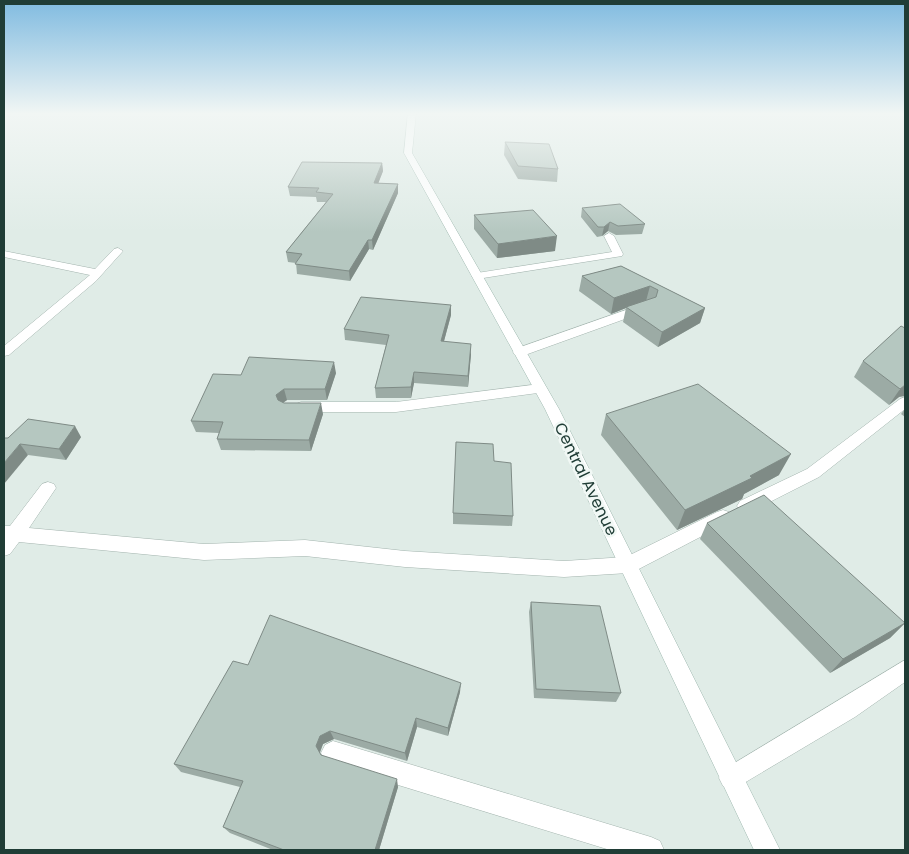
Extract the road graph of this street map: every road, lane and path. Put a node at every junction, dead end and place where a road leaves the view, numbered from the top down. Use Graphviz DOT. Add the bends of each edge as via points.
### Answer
graph roads {
  1 [pos="408,153"];
  2 [pos="609,236"];
  3 [pos="118,250"];
  4 [pos="4,254"];
  5 [pos="97,273"];
  6 [pos="477,276"];
  7 [pos="647,307"];
  8 [pos="4,334"];
  9 [pos="20,338"];
  10 [pos="4,352"];
  11 [pos="520,352"];
  12 [pos="540,389"];
  13 [pos="905,402"];
  14 [pos="287,407"];
  15 [pos="48,488"];
  16 [pos="9,533"];
  17 [pos="4,550"];
  18 [pos="628,565"];
  19 [pos="905,670"];
  20 [pos="333,753"];
  21 [pos="731,778"];
  22 [pos="651,850"];
  23 [pos="767,850"];
  1 -- 6 [label="street, Central Avenue"];
  2 -- 6 [label="street" via="618,254"];
  3 -- 5 [label="street"];
  4 -- 5 [label="street"];
  5 -- 9 [label="street"];
  6 -- 11 [label="street, Central Avenue"];
  7 -- 11 [label="street"];
  8 -- 9 [label="street"];
  9 -- 10 [label="street"];
  11 -- 12 [label="street, Central Avenue"];
  12 -- 14 [label="street" via="396,407"];
  12 -- 18 [label="street, Central Avenue"];
  13 -- 18 [label="street" via="813,473"];
  15 -- 16 [label="street"];
  16 -- 17 [label="street"];
  16 -- 18 [label="street" via="204,552 305,548 405,559 564,569"];
  18 -- 21 [label="street, Central Avenue"];
  19 -- 21 [label="street" via="847,709"];
  20 -- 22 [label="street"];
  21 -- 23 [label="street, Central Avenue"];
}
